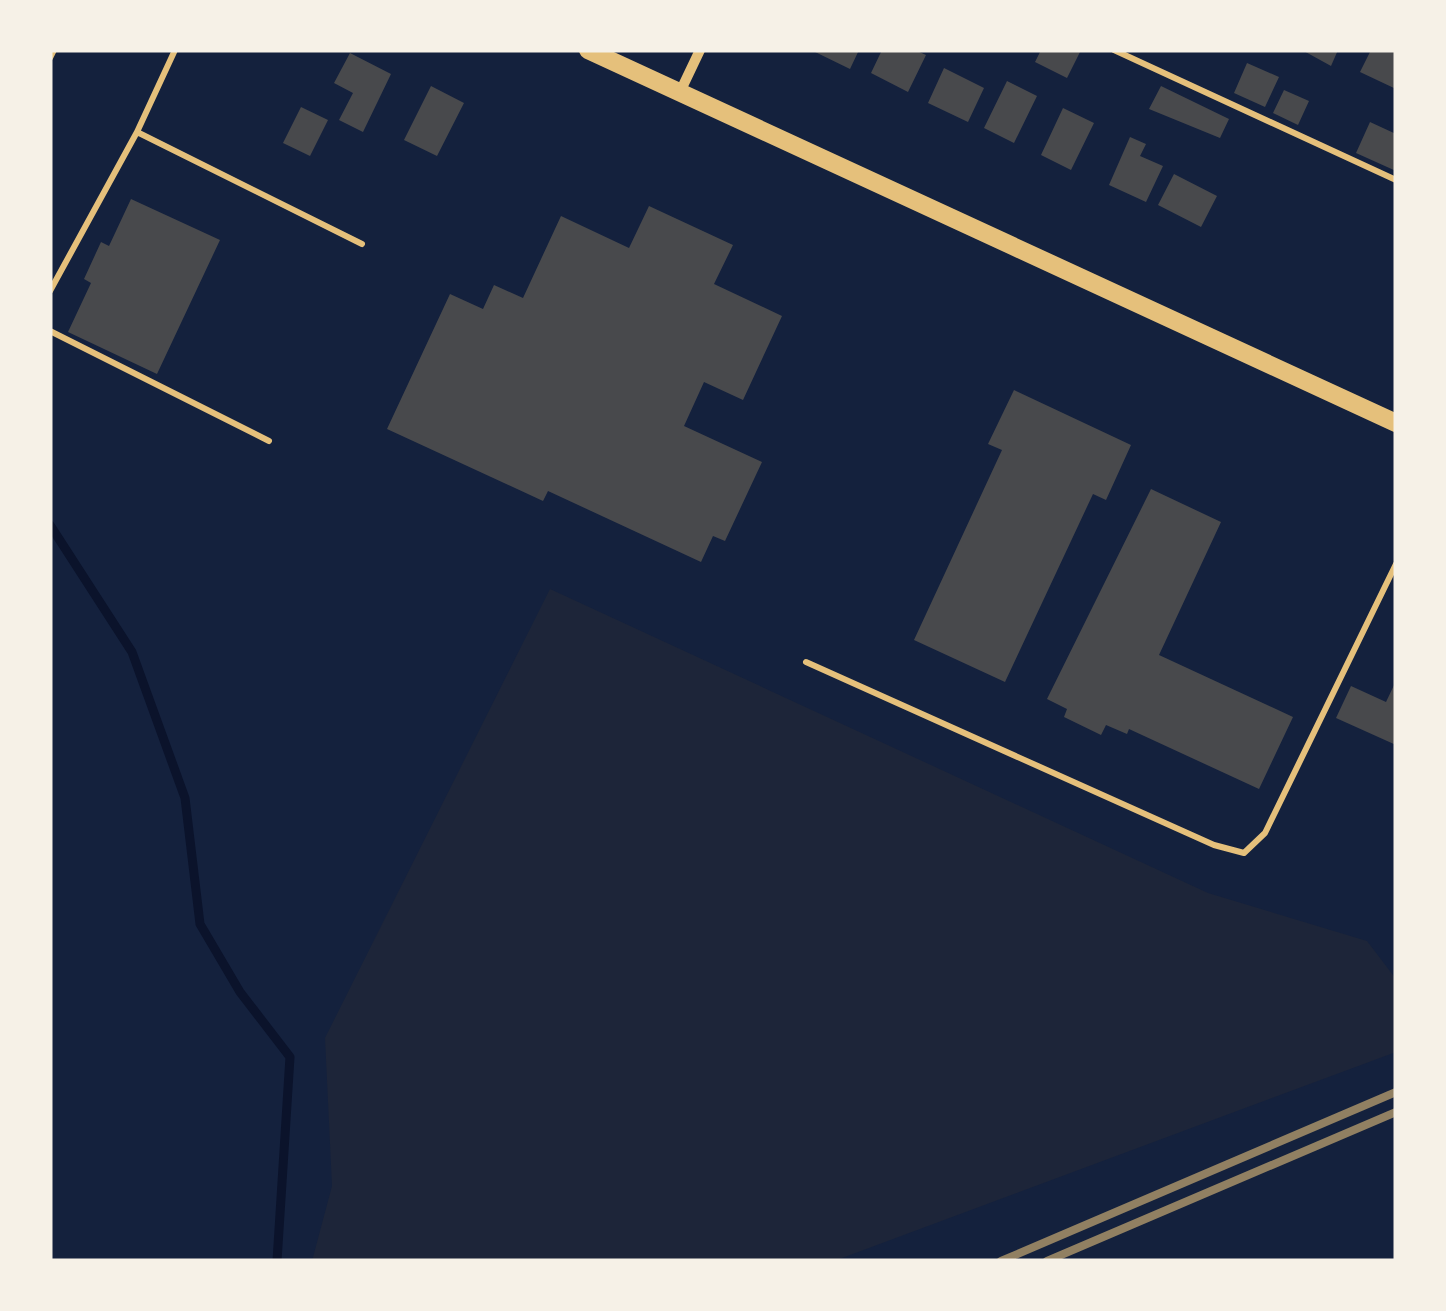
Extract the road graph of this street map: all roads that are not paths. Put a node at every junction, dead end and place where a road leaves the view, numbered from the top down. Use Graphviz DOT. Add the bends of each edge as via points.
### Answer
graph roads {
  1 [pos="54,50"];
  2 [pos="175,50"];
  3 [pos="588,50"];
  4 [pos="700,50"];
  5 [pos="1114,50"];
  6 [pos="50,58"];
  7 [pos="680,92"];
  8 [pos="137,132"];
  9 [pos="1396,180"];
  10 [pos="362,244"];
  11 [pos="50,290"];
  12 [pos="50,332"];
  13 [pos="1396,423"];
  14 [pos="269,441"];
  15 [pos="1396,564"];
  16 [pos="806,662"];
  1 -- 6 [label="lane"];
  2 -- 8 [label="lane"];
  3 -- 7 [label="street"];
  4 -- 7 [label="street"];
  5 -- 9 [label="lane"];
  7 -- 13 [label="street"];
  8 -- 10 [label="lane"];
  8 -- 11 [label="lane"];
  12 -- 14 [label="lane"];
  15 -- 16 [label="lane" via="1265,833 1244,853 1214,846"];
}
